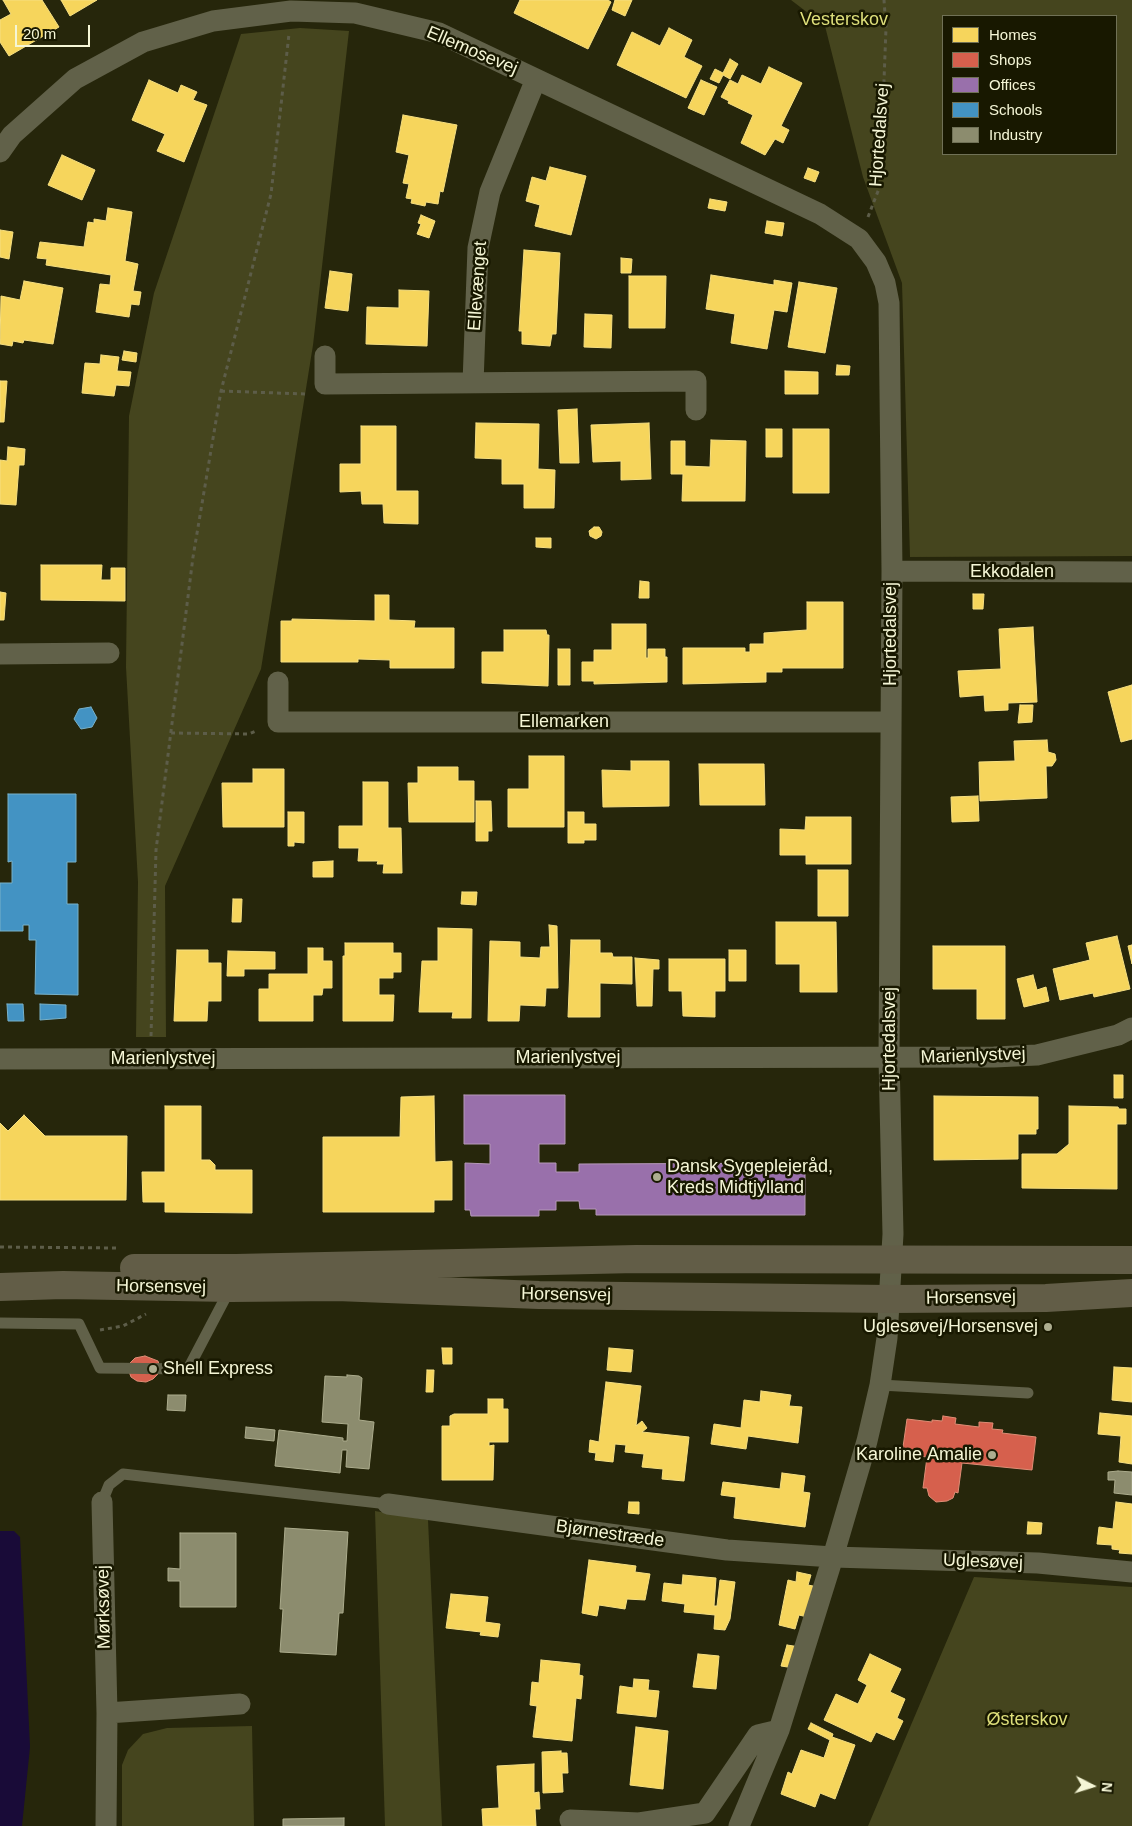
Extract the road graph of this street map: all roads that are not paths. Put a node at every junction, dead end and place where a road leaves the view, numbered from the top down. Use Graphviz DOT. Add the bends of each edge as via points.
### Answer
graph roads {
  1 [pos="536,78"];
  2 [pos="0,152"];
  3 [pos="859,239"];
  4 [pos="325,356"];
  5 [pos="473,383"];
  6 [pos="696,410"];
  7 [pos="892,571"];
  8 [pos="1132,572"];
  9 [pos="108,653"];
  10 [pos="0,654"];
  11 [pos="278,682"];
  12 [pos="891,722"];
  13 [pos="1132,1028"];
  14 [pos="889,1058"];
  15 [pos="0,1059"];
  16 [pos="1132,1260"];
  17 [pos="0,1268"];
  18 [pos="891,1279"];
  19 [pos="0,1287"];
  20 [pos="230,1288"];
  21 [pos="1132,1292"];
  22 [pos="0,1323"];
  23 [pos="880,1385"];
  24 [pos="1028,1392"];
  25 [pos="102,1502"];
  26 [pos="388,1504"];
  27 [pos="833,1557"];
  28 [pos="1132,1572"];
  29 [pos="240,1704"];
  30 [pos="107,1713"];
  31 [pos="779,1730"];
  32 [pos="570,1820"];
  33 [pos="106,1826"];
  34 [pos="739,1826"];
  1 -- 2 [label="street, Ellemosevej" via="439,33 356,13 291,11 213,21 143,42 75,79 12,135"];
  1 -- 3 [label="street, Ellemosevej" via="820,214"];
  1 -- 5 [label="street, Ellevænget" via="490,192 478,248"];
  3 -- 7 [label="street, Hjortedalsvej" via="876,262 889,304"];
  4 -- 5 [label="street" via="325,384"];
  5 -- 6 [label="street" via="696,381"];
  7 -- 8 [label="street, Ekkodalen"];
  7 -- 12 [label="street, Hjortedalsvej"];
  9 -- 10 [label="street"];
  11 -- 12 [label="street, Ellemarken" via="278,722"];
  12 -- 14 [label="street, Hjortedalsvej"];
  13 -- 14 [label="street, Marienlystvej" via="1118,1035 1037,1054"];
  14 -- 15 [label="street, Marienlystvej"];
  14 -- 18 [label="street, Hjortedalsvej"];
  16 -- 18 [label="main road, Horsensvej"];
  17 -- 18 [label="main road, Horsensvej" via="236,1268 636,1259"];
  18 -- 20 [label="main road, Horsensvej" via="539,1295 337,1287"];
  18 -- 21 [label="main road, Horsensvej" via="1046,1298"];
  18 -- 23 [label="street" via="888,1338"];
  19 -- 20 [label="main road, Horsensvej"];
  20 -- 22 [label="lane" via="188,1369 100,1368 79,1324"];
  23 -- 24 [label="lane"];
  23 -- 27 [label="street"];
  25 -- 26 [label="lane" via="109,1485 123,1474"];
  25 -- 30 [label="street, Mørksøvej"];
  26 -- 27 [label="street, Bjørnestræde" via="727,1550"];
  27 -- 28 [label="street, Uglesøvej" via="1038,1563"];
  27 -- 31 [label="street"];
  29 -- 30 [label="street"];
  30 -- 33 [label="street, Mørksøvej"];
  31 -- 32 [label="street" via="758,1735 705,1813 638,1823"];
  31 -- 34 [label="street"];
}
